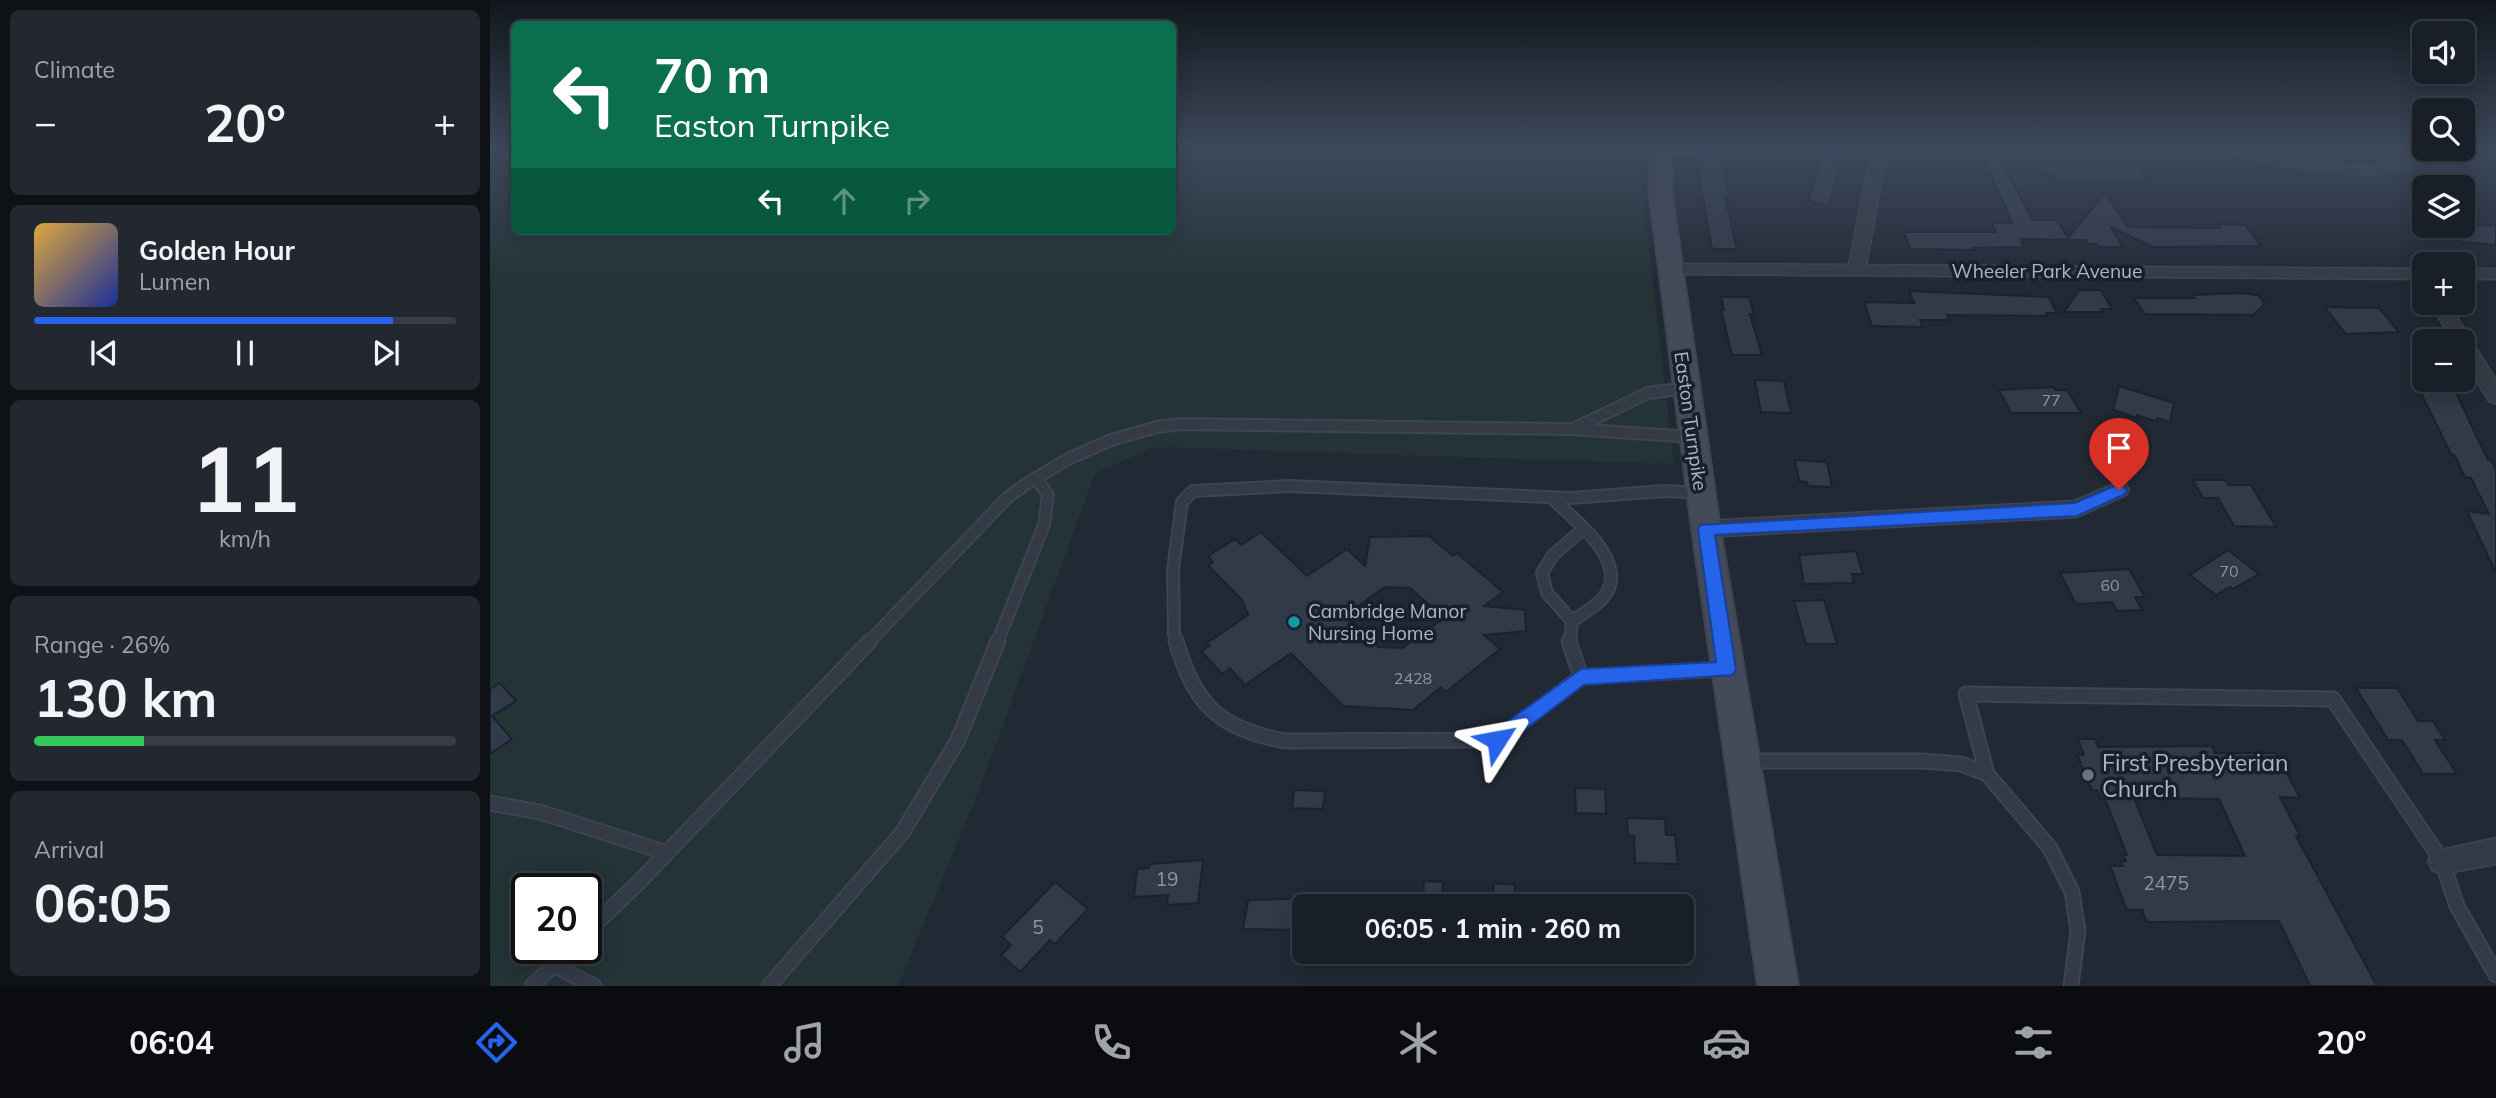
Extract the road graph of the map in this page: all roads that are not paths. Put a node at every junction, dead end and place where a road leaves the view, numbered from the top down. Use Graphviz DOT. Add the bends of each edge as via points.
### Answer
graph roads {
  1 [pos="1661,193"];
  2 [pos="1871,193"];
  3 [pos="1671,270"];
  4 [pos="1857,270"];
  5 [pos="2475,274"];
  6 [pos="2496,274"];
  7 [pos="2412,275"];
  8 [pos="2446,315"];
  9 [pos="1687,388"];
  10 [pos="2496,396"];
  11 [pos="1572,429"];
  12 [pos="1694,437"];
  13 [pos="1036,478"];
  14 [pos="2119,490"];
  15 [pos="1701,493"];
  16 [pos="1550,497"];
  17 [pos="1706,529"];
  18 [pos="1581,531"];
  19 [pos="1572,621"];
  20 [pos="1727,669"];
  21 [pos="1581,677"];
  22 [pos="1740,761"];
  23 [pos="1987,774"];
  24 [pos="490,803"];
  25 [pos="2496,851"];
  26 [pos="667,853"];
  27 [pos="2442,861"];
  28 [pos="602,917"];
  29 [pos="553,965"];
  30 [pos="2496,975"];
  31 [pos="532,986"];
  32 [pos="594,986"];
  33 [pos="769,986"];
  34 [pos="1778,986"];
  35 [pos="2071,986"];
  1 -- 3 [label="main road, Easton Turnpike"];
  2 -- 4 [label="street"];
  3 -- 4 [label="street, Wheeler Park Avenue"];
  3 -- 9 [label="main road, Easton Turnpike"];
  4 -- 7 [label="street, Wheeler Park Avenue"];
  5 -- 6 [label="street"];
  8 -- 10 [label="street"];
  9 -- 11 [label="lane" via="1648,393"];
  9 -- 12 [label="main road, Easton Turnpike"];
  11 -- 12 [label="lane"];
  11 -- 13 [label="lane" via="1168,425 1098,445"];
  12 -- 15 [label="main road, Easton Turnpike"];
  13 -- 26 [label="lane" via="1007,498"];
  13 -- 33 [label="lane" via="1048,495 1044,525 958,740 902,833"];
  14 -- 17 [label="street" via="2077,509"];
  15 -- 16 [label="lane"];
  15 -- 17 [label="main road, Easton Turnpike"];
  16 -- 18 [label="lane"];
  16 -- 21 [label="lane" via="1289,486 1193,491 1182,502 1173,570 1174,634 1190,681 1213,713 1255,735 1285,741 1497,740"];
  17 -- 20 [label="main road, Easton Turnpike"];
  18 -- 19 [label="lane" via="1544,562 1540,575 1544,589"];
  18 -- 19 [label="lane" via="1605,552 1610,586 1600,601"];
  19 -- 21 [label="lane" via="1569,640"];
  20 -- 21 [label="lane"];
  20 -- 22 [label="main road, Easton Turnpike"];
  22 -- 23 [label="lane" via="1923,761 1961,764"];
  22 -- 34 [label="main road, Easton Turnpike"];
  23 -- 27 [label="lane" via="1966,694 2333,699"];
  23 -- 35 [label="lane" via="2050,848 2072,892 2078,931"];
  24 -- 26 [label="lane" via="540,812"];
  25 -- 27 [label="street"];
  26 -- 28 [label="lane"];
  27 -- 30 [label="lane" via="2460,916"];
  29 -- 31 [label="lane"];
  29 -- 32 [label="lane"];
}
